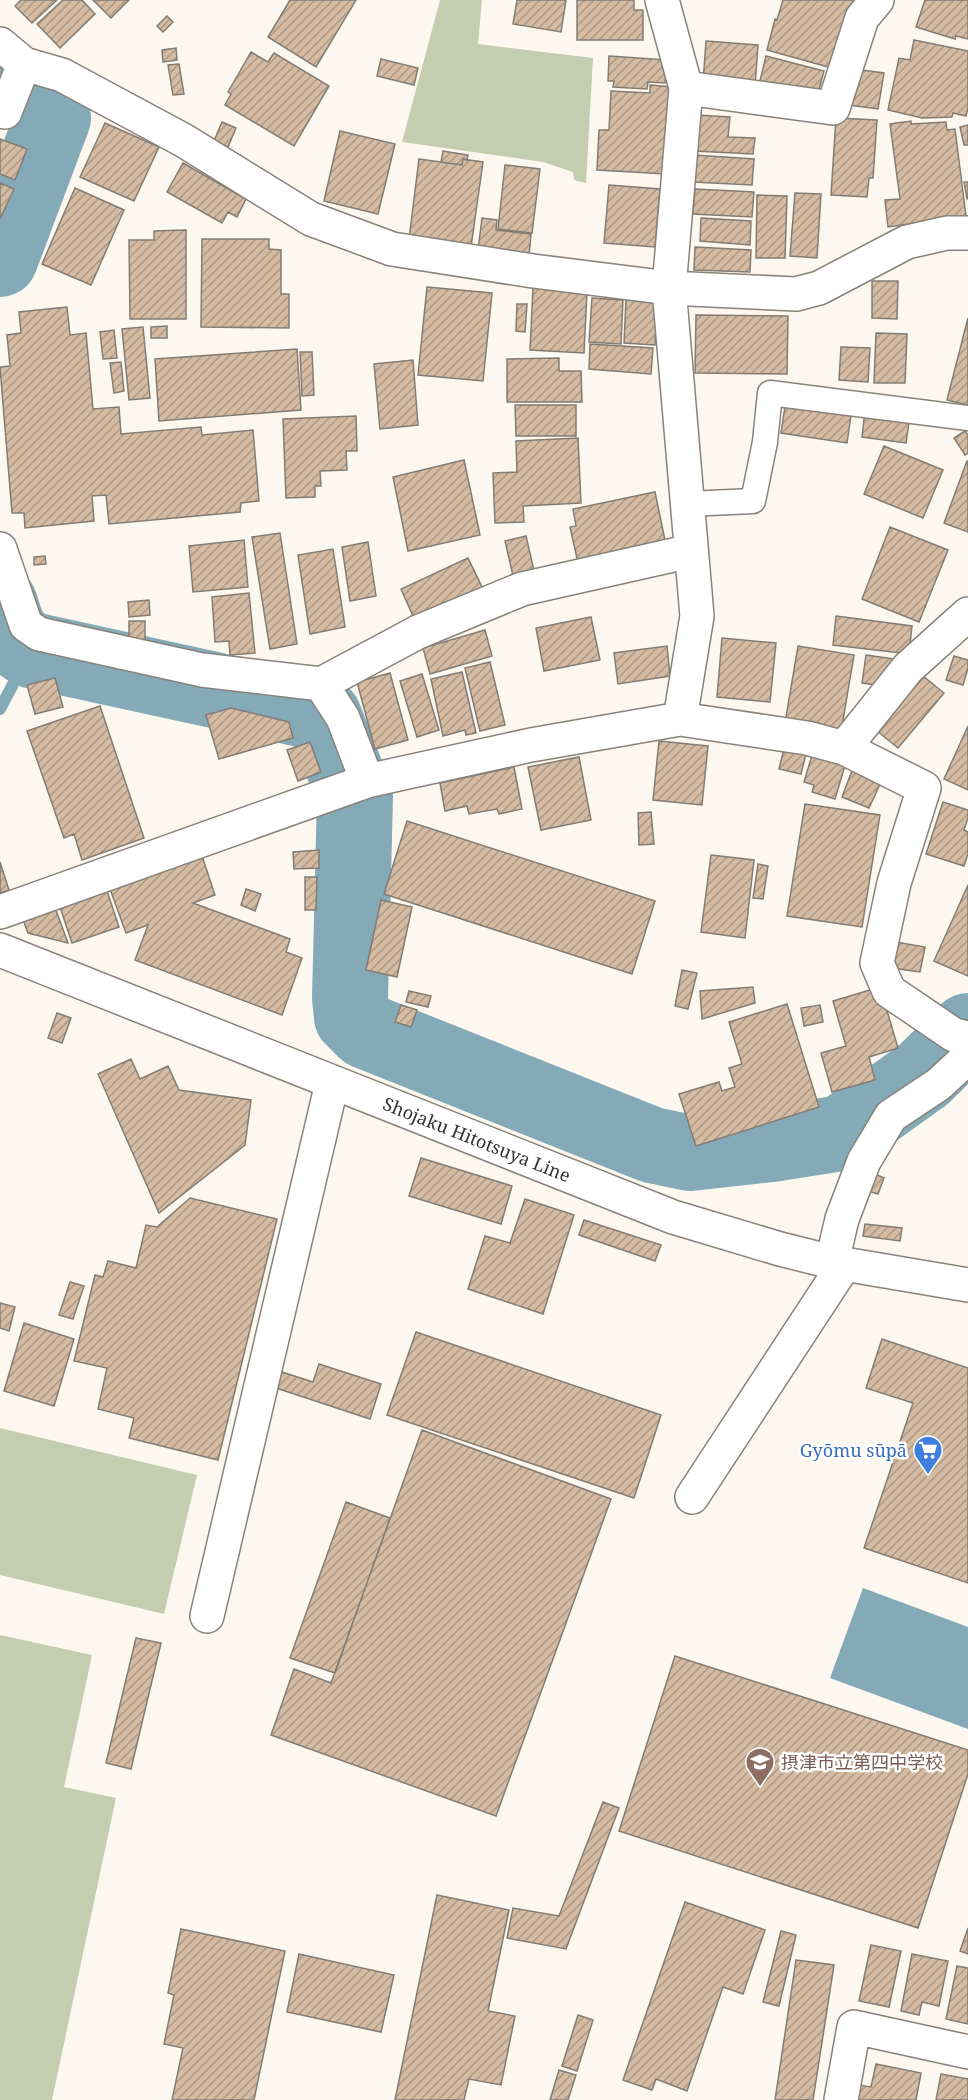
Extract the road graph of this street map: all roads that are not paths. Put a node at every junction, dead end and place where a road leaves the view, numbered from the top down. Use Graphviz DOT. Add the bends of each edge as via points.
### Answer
graph roads {
  1 [pos="662,0"];
  2 [pos="877,0"];
  3 [pos="11,79"];
  4 [pos="687,88"];
  5 [pos="968,233"];
  6 [pos="669,288"];
  7 [pos="968,418"];
  8 [pos="687,504"];
  9 [pos="0,549"];
  10 [pos="691,551"];
  11 [pos="968,614"];
  12 [pos="321,684"];
  13 [pos="680,719"];
  14 [pos="844,748"];
  15 [pos="356,785"];
  16 [pos="0,912"];
  17 [pos="0,950"];
  18 [pos="963,1043"];
  19 [pos="332,1083"];
  20 [pos="838,1263"];
  21 [pos="968,1285"];
  22 [pos="692,1497"];
  23 [pos="207,1616"];
  24 [pos="968,2052"];
  25 [pos="841,2100"];
  1 -- 4 [label="street"];
  2 -- 4 [label="street" via="862,18 833,108"];
  3 -- 6 [label="street" via="62,75 183,140 311,219 392,249"];
  4 -- 6 [label="street"];
  5 -- 6 [label="street" via="947,233 907,242 819,288 796,294"];
  6 -- 8 [label="street"];
  7 -- 8 [label="lane" via="771,393 753,501"];
  8 -- 10 [label="street"];
  9 -- 12 [label="street" via="26,625 39,634 202,670"];
  10 -- 12 [label="street" via="522,589 418,632"];
  10 -- 13 [label="street" via="697,616"];
  11 -- 14 [label="street" via="908,668"];
  12 -- 15 [label="street" via="343,718"];
  13 -- 14 [label="street" via="807,738"];
  13 -- 15 [label="street" via="531,745"];
  14 -- 18 [label="street" via="924,788 894,883 877,963 889,991"];
  15 -- 16 [label="street"];
  17 -- 19 [label="street, Shojaku Hitotsuya Line"];
  18 -- 20 [label="street" via="939,1084 891,1116 864,1161 842,1219"];
  19 -- 20 [label="street, Shojaku Hitotsuya Line" via="673,1216 780,1250"];
  19 -- 23 [label="street"];
  20 -- 21 [label="street, Shojaku Hitotsuya Line"];
  20 -- 22 [label="street"];
  24 -- 25 [label="street" via="854,2027"];
}
